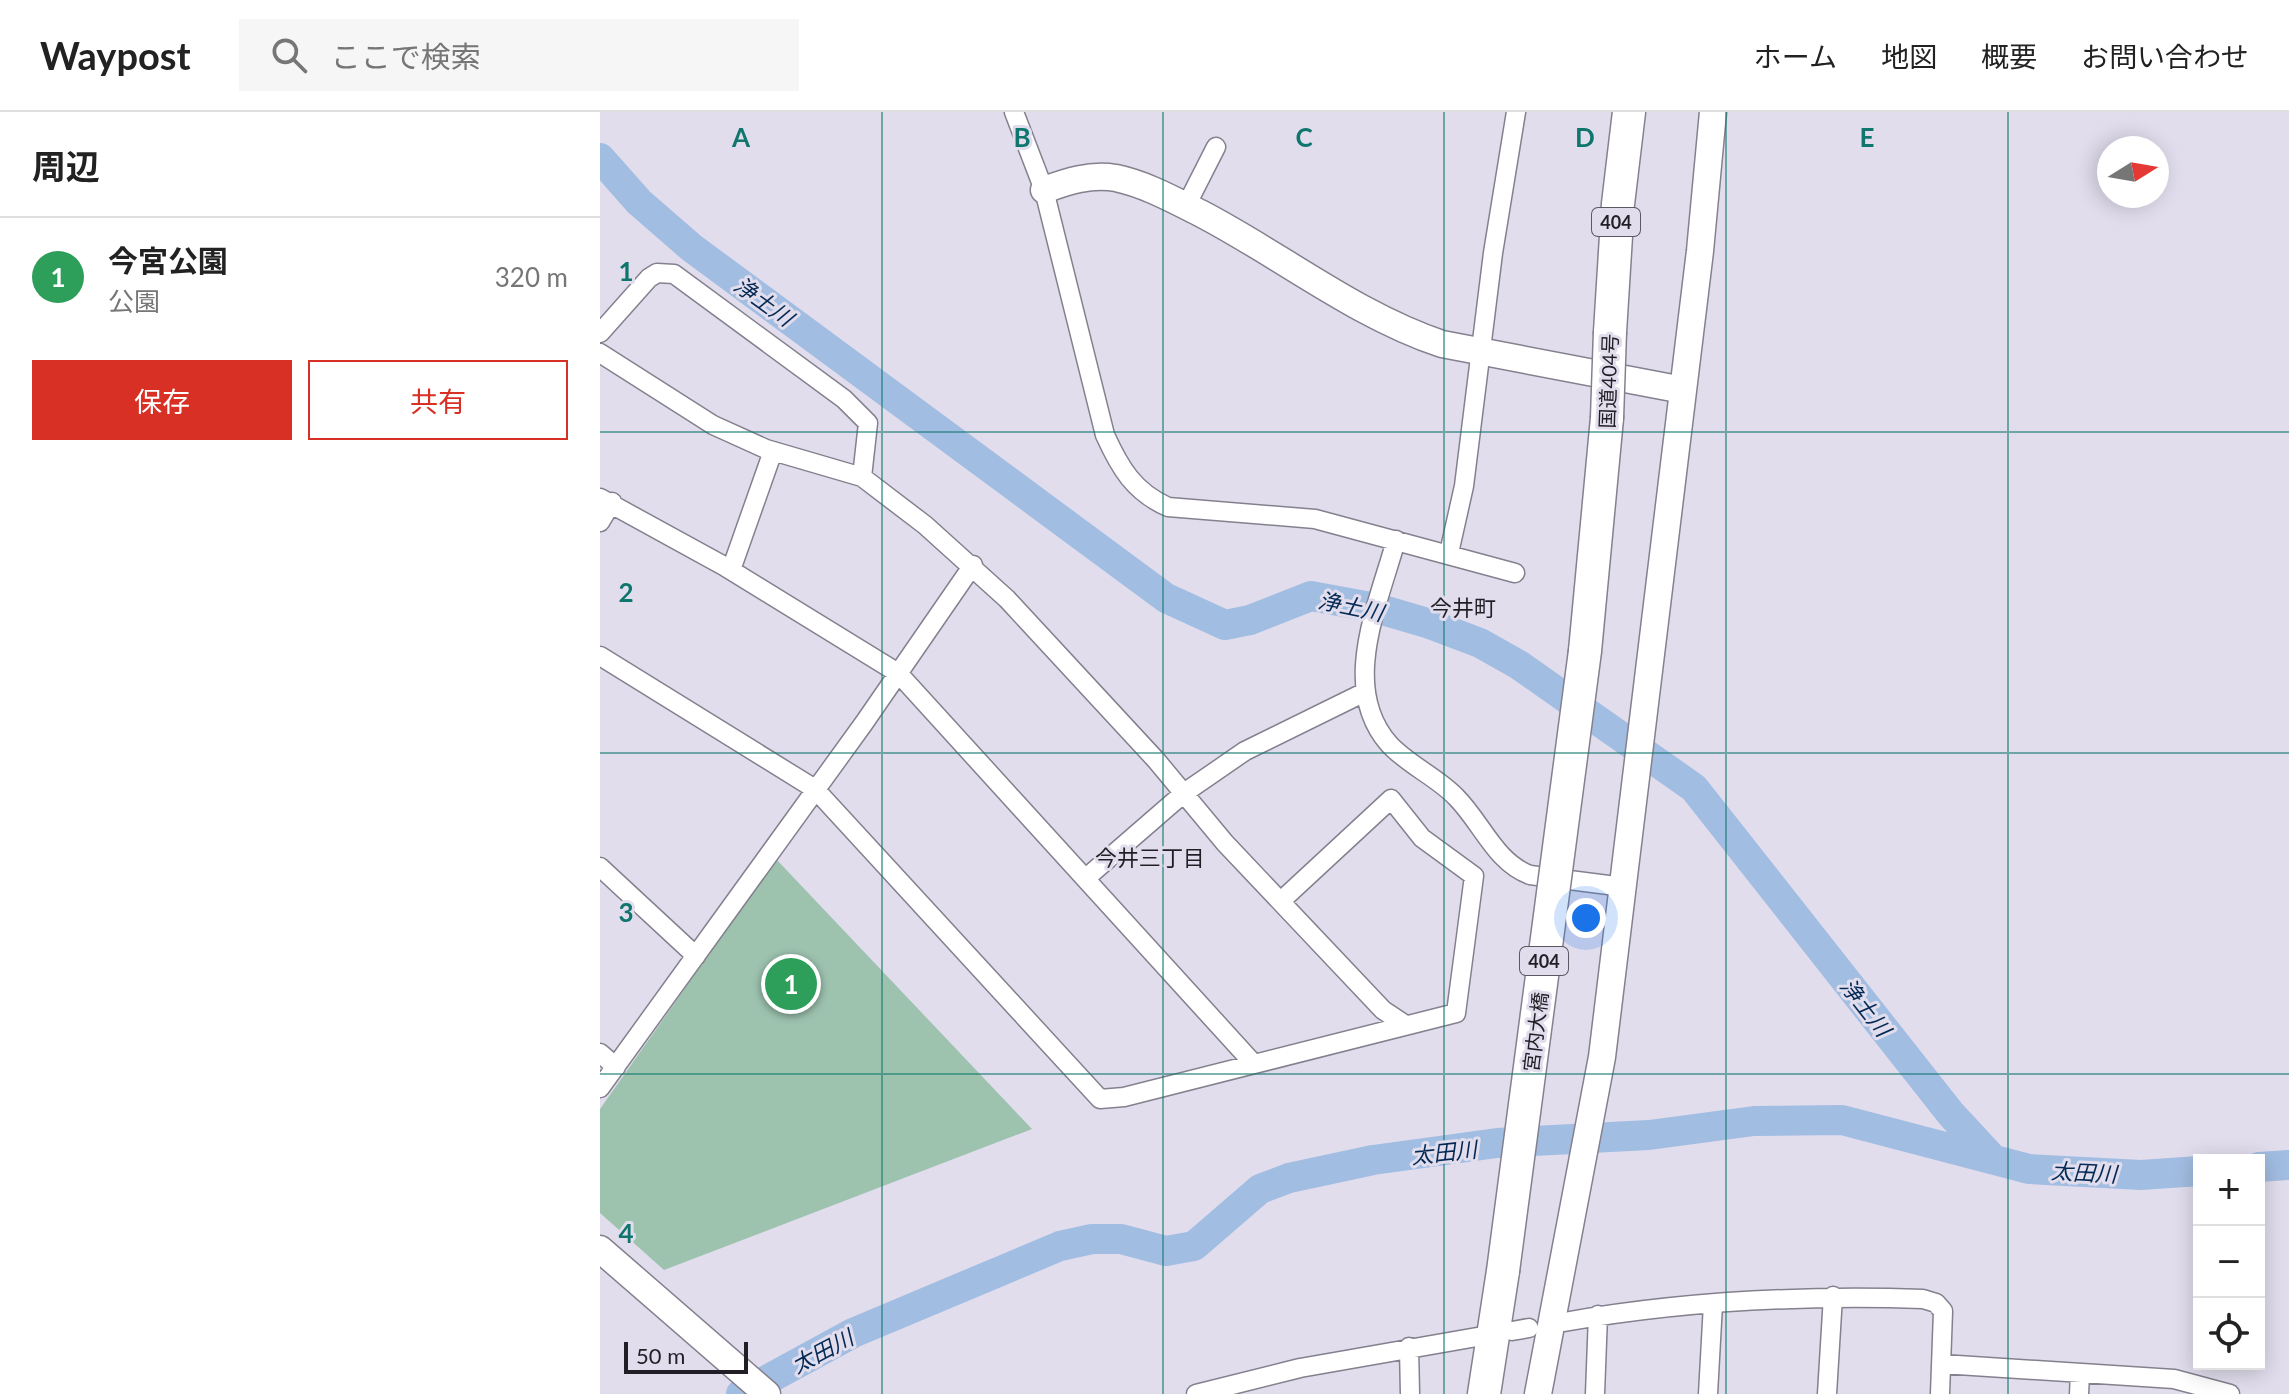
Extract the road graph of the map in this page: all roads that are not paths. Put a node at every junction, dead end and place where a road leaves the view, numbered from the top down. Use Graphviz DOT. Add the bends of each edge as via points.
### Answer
graph roads {
  1 [pos="1014,112"];
  2 [pos="1516,112"];
  3 [pos="1629,112"];
  4 [pos="1713,112"];
  5 [pos="1216,147"];
  6 [pos="1044,190"];
  7 [pos="1186,206"];
  8 [pos="600,333"];
  9 [pos="1480,352"];
  10 [pos="600,353"];
  11 [pos="1683,390"];
  12 [pos="773,451"];
  13 [pos="862,477"];
  14 [pos="606,500"];
  15 [pos="600,522"];
  16 [pos="1396,540"];
  17 [pos="1449,553"];
  18 [pos="973,565"];
  19 [pos="731,570"];
  20 [pos="1515,573"];
  21 [pos="1585,651"];
  22 [pos="600,656"];
  23 [pos="898,673"];
  24 [pos="1365,692"];
  25 [pos="815,789"];
  26 [pos="1184,793"];
  27 [pos="600,867"];
  28 [pos="1086,878"];
  29 [pos="1624,887"];
  30 [pos="1282,900"];
  31 [pos="696,956"];
  32 [pos="1404,1024"];
  33 [pos="600,1053"];
  34 [pos="1253,1063"];
  35 [pos="616,1067"];
  36 [pos="600,1088"];
  37 [pos="600,1249"];
  38 [pos="1833,1296"];
  39 [pos="1713,1304"];
  40 [pos="1598,1315"];
  41 [pos="1564,1322"];
  42 [pos="1477,1337"];
  43 [pos="1409,1347"];
  44 [pos="1942,1364"];
  45 [pos="2080,1373"];
  46 [pos="767,1394"];
  47 [pos="1196,1394"];
  48 [pos="1410,1394"];
  49 [pos="1484,1394"];
  50 [pos="1538,1394"];
  51 [pos="1595,1394"];
  52 [pos="1708,1394"];
  53 [pos="1827,1394"];
  54 [pos="1940,1394"];
  55 [pos="2079,1394"];
  56 [pos="2230,1394"];
  1 -- 6 [label="street"];
  2 -- 9 [label="street"];
  3 -- 21 [label="highway, 国道404号 / 404, bridge"];
  4 -- 11 [label="street"];
  5 -- 7 [label="street"];
  6 -- 7 [label="street" via="1083,178 1115,178"];
  6 -- 16 [label="street" via="1105,435 1135,486 1168,507 1315,519"];
  7 -- 9 [label="street" via="1375,316 1415,335"];
  8 -- 13 [label="street" via="649,278 674,274 844,399 868,423"];
  9 -- 11 [label="street"];
  9 -- 17 [label="street" via="1464,486"];
  10 -- 12 [label="street" via="713,425"];
  11 -- 29 [label="street"];
  12 -- 13 [label="street"];
  12 -- 19 [label="street"];
  13 -- 18 [label="street"];
  14 -- 15 [label="street"];
  14 -- 19 [label="street"];
  16 -- 17 [label="street"];
  16 -- 24 [label="street" via="1366,649"];
  17 -- 20 [label="street"];
  18 -- 23 [label="street"];
  18 -- 26 [label="street"];
  19 -- 23 [label="street"];
  21 -- 49 [label="highway, 宮内大橋 / 404, bridge"];
  22 -- 25 [label="street"];
  23 -- 25 [label="street"];
  23 -- 28 [label="street"];
  24 -- 26 [label="street" via="1245,751"];
  24 -- 29 [label="street" via="1373,720 1390,745 1456,797 1505,862 1530,875"];
  25 -- 31 [label="street"];
  25 -- 34 [label="street" via="1100,1099 1140,1094"];
  26 -- 28 [label="street"];
  26 -- 30 [label="street"];
  27 -- 31 [label="street"];
  28 -- 34 [label="street"];
  29 -- 50 [label="street" via="1602,1057"];
  30 -- 32 [label="street" via="1383,1010"];
  30 -- 32 [label="street" via="1391,799 1422,838 1474,876 1456,1013"];
  31 -- 35 [label="street"];
  32 -- 34 [label="street"];
  33 -- 35 [label="street"];
  35 -- 36 [label="street"];
  37 -- 46 [label="street"];
  38 -- 39 [label="street"];
  38 -- 44 [label="street" via="1936,1303 1943,1311"];
  38 -- 53 [label="street"];
  39 -- 40 [label="street"];
  39 -- 52 [label="street"];
  40 -- 41 [label="street"];
  40 -- 51 [label="street"];
  42 -- 43 [label="street"];
  43 -- 47 [label="street"];
  43 -- 48 [label="street"];
  44 -- 45 [label="street"];
  44 -- 54 [label="street"];
  45 -- 55 [label="street"];
  45 -- 56 [label="street" via="2174,1379"];
}
